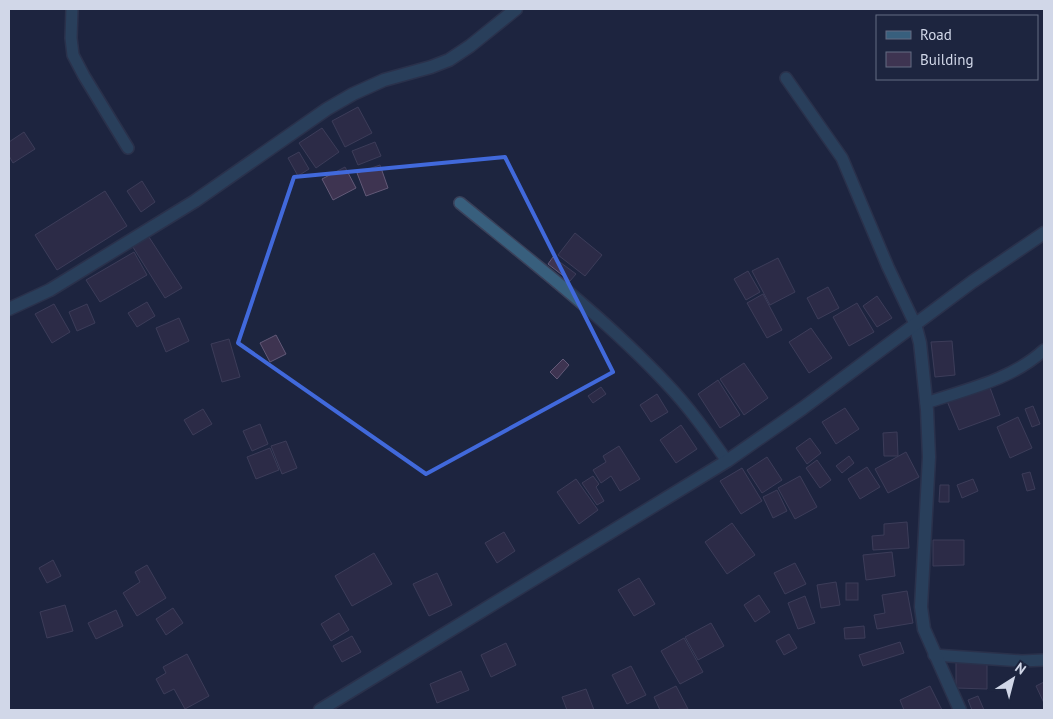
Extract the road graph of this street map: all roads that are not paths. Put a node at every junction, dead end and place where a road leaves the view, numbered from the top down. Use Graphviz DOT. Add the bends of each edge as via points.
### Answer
graph roads {
  1 [pos="72,9"];
  2 [pos="516,9"];
  3 [pos="786,78"];
  4 [pos="128,148"];
  5 [pos="460,203"];
  6 [pos="1044,233"];
  7 [pos="9,309"];
  8 [pos="915,324"];
  9 [pos="1044,350"];
  10 [pos="926,403"];
  11 [pos="727,460"];
  12 [pos="934,655"];
  13 [pos="1044,660"];
  14 [pos="320,710"];
  15 [pos="960,710"];
  1 -- 4 [label="lane" via="73,55"];
  2 -- 7 [label="street" via="449,60 384,80 327,109 195,201 50,290"];
  3 -- 8 [label="lane" via="842,158"];
  5 -- 11 [label="lane" via="616,333 667,383"];
  6 -- 8 [label="street"];
  8 -- 10 [label="street"];
  8 -- 11 [label="street"];
  9 -- 10 [label="lane" via="1002,378"];
  10 -- 12 [label="street" via="929,457 921,607 924,629"];
  11 -- 14 [label="street"];
  12 -- 13 [label="lane"];
  12 -- 15 [label="street"];
}
